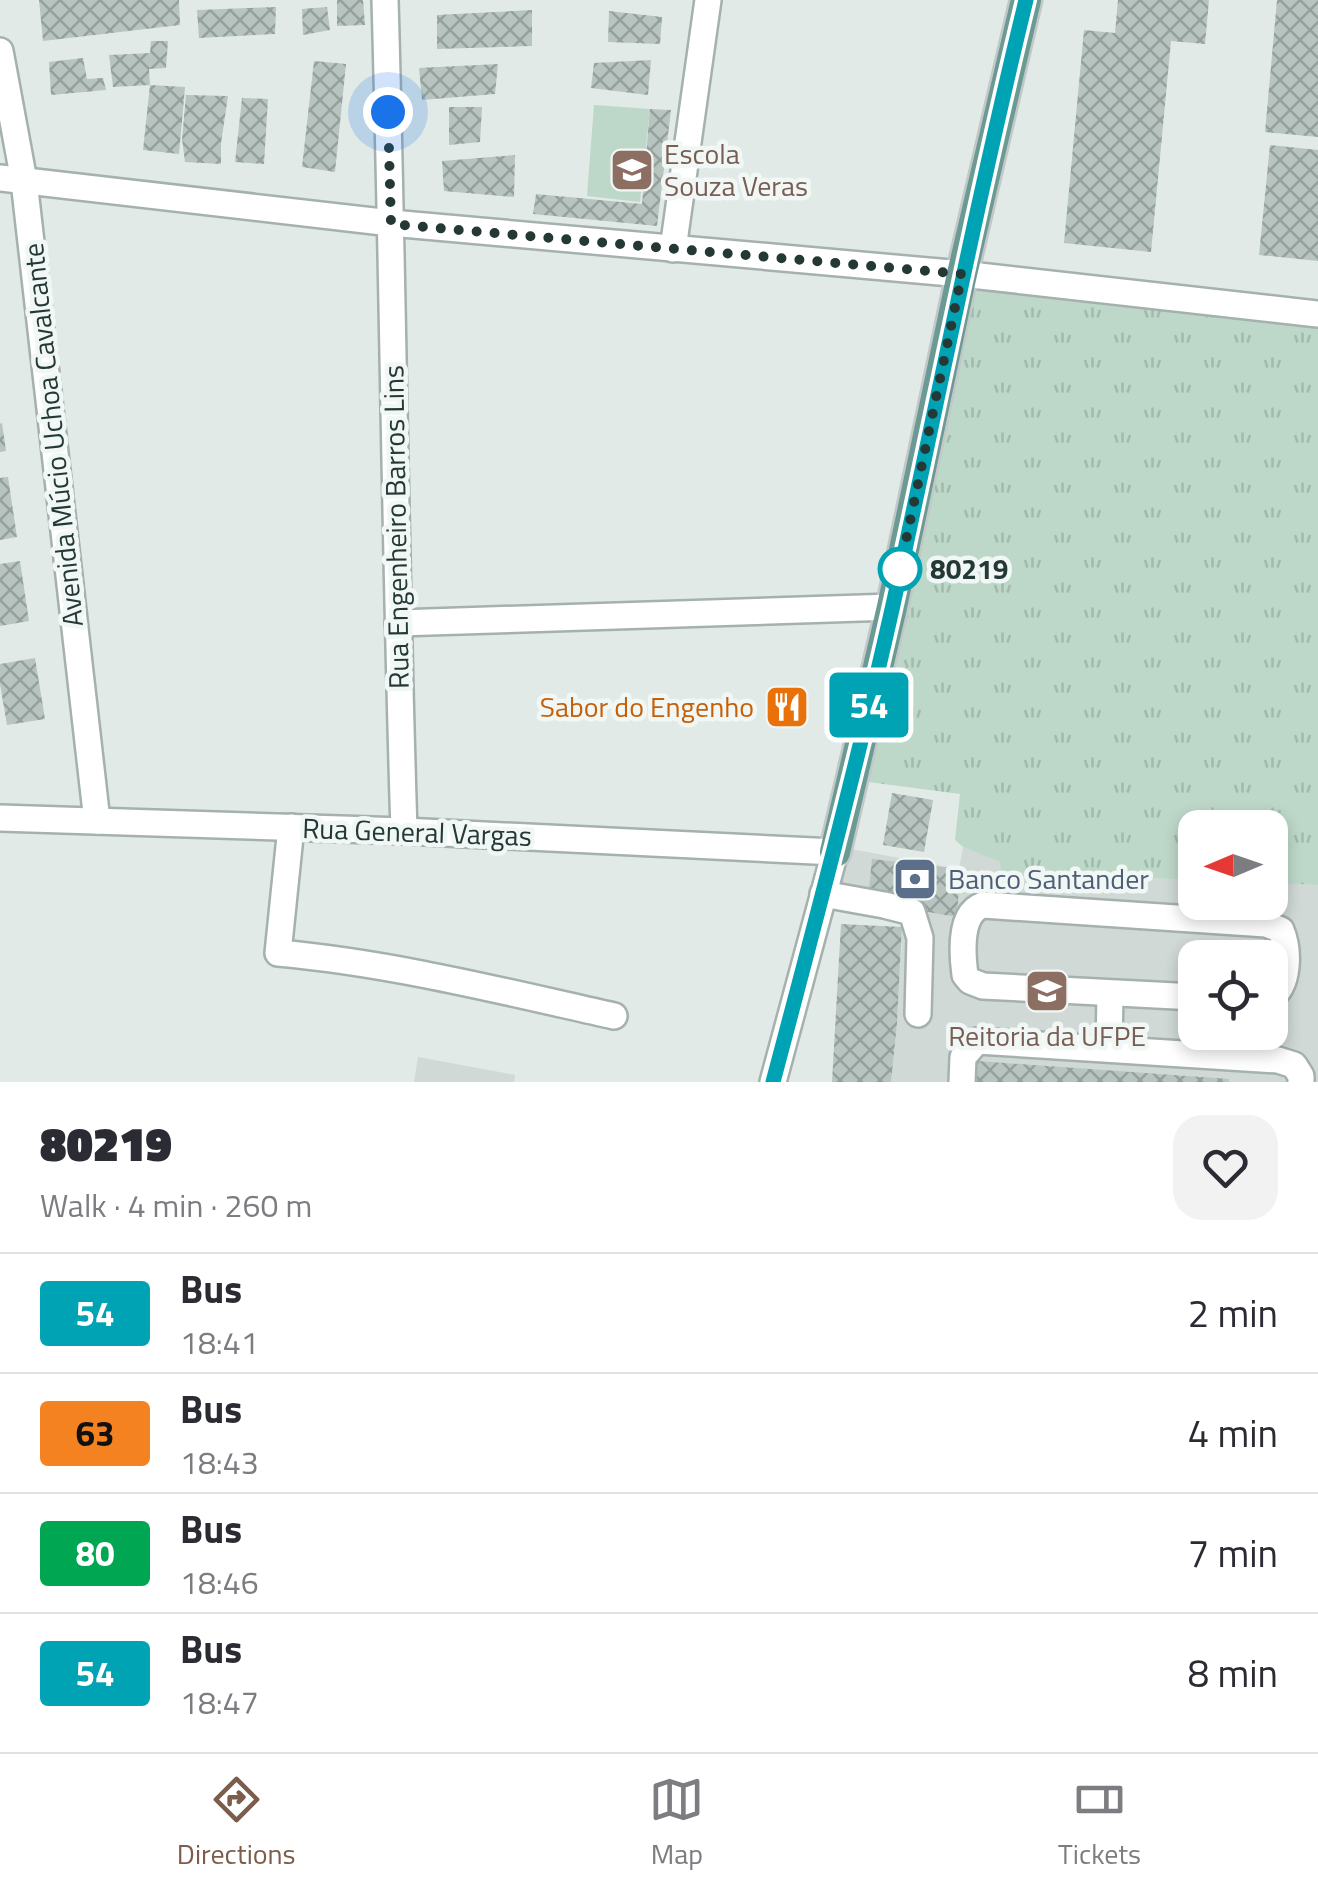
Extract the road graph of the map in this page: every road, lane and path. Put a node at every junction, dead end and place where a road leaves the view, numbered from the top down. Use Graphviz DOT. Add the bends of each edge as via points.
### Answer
graph roads {
  1 [pos="385,0"];
  2 [pos="708,0"];
  3 [pos="1026,0"];
  4 [pos="0,51"];
  5 [pos="12,179"];
  6 [pos="391,224"];
  7 [pos="673,249"];
  8 [pos="962,274"];
  9 [pos="1318,314"];
  10 [pos="892,607"];
  11 [pos="398,623"];
  12 [pos="0,818"];
  13 [pos="97,821"];
  14 [pos="291,827"];
  15 [pos="404,831"];
  16 [pos="835,852"];
  17 [pos="823,894"];
  18 [pos="1286,940"];
  19 [pos="1110,994"];
  20 [pos="1178,997"];
  21 [pos="918,1014"];
  22 [pos="614,1016"];
  23 [pos="1109,1048"];
  24 [pos="773,1082"];
  25 [pos="962,1082"];
  26 [pos="1302,1082"];
  1 -- 6 [label="street, Rua Engenheiro Barros Lins"];
  2 -- 7 [label="street"];
  3 -- 8 [label="main road"];
  4 -- 5 [label="street, Avenida Múcio Uchoa Cavalcante"];
  5 -- 6 [label="street"];
  5 -- 13 [label="street, Avenida Múcio Uchoa Cavalcante"];
  6 -- 7 [label="street"];
  6 -- 11 [label="street, Rua Engenheiro Barros Lins"];
  7 -- 8 [label="street"];
  8 -- 9 [label="street"];
  8 -- 10 [label="main road"];
  10 -- 11 [label="street"];
  10 -- 16 [label="main road"];
  11 -- 15 [label="street, Rua Engenheiro Barros Lins"];
  12 -- 13 [label="street, Rua General Vargas"];
  13 -- 14 [label="street, Rua General Vargas"];
  14 -- 15 [label="street, Rua General Vargas"];
  14 -- 22 [label="street" via="278,953 434,976"];
  15 -- 16 [label="street, Rua General Vargas"];
  16 -- 17 [label="street"];
  17 -- 21 [label="street" via="912,912 920,938"];
  17 -- 24 [label="street"];
  18 -- 19 [label="street" via="1266,924 984,905 966,920 970,982"];
  19 -- 20 [label="street"];
  19 -- 23 [label="street"];
  23 -- 25 [label="street" via="978,1041 964,1057"];
  23 -- 26 [label="street" via="1278,1060 1294,1065"];
}
